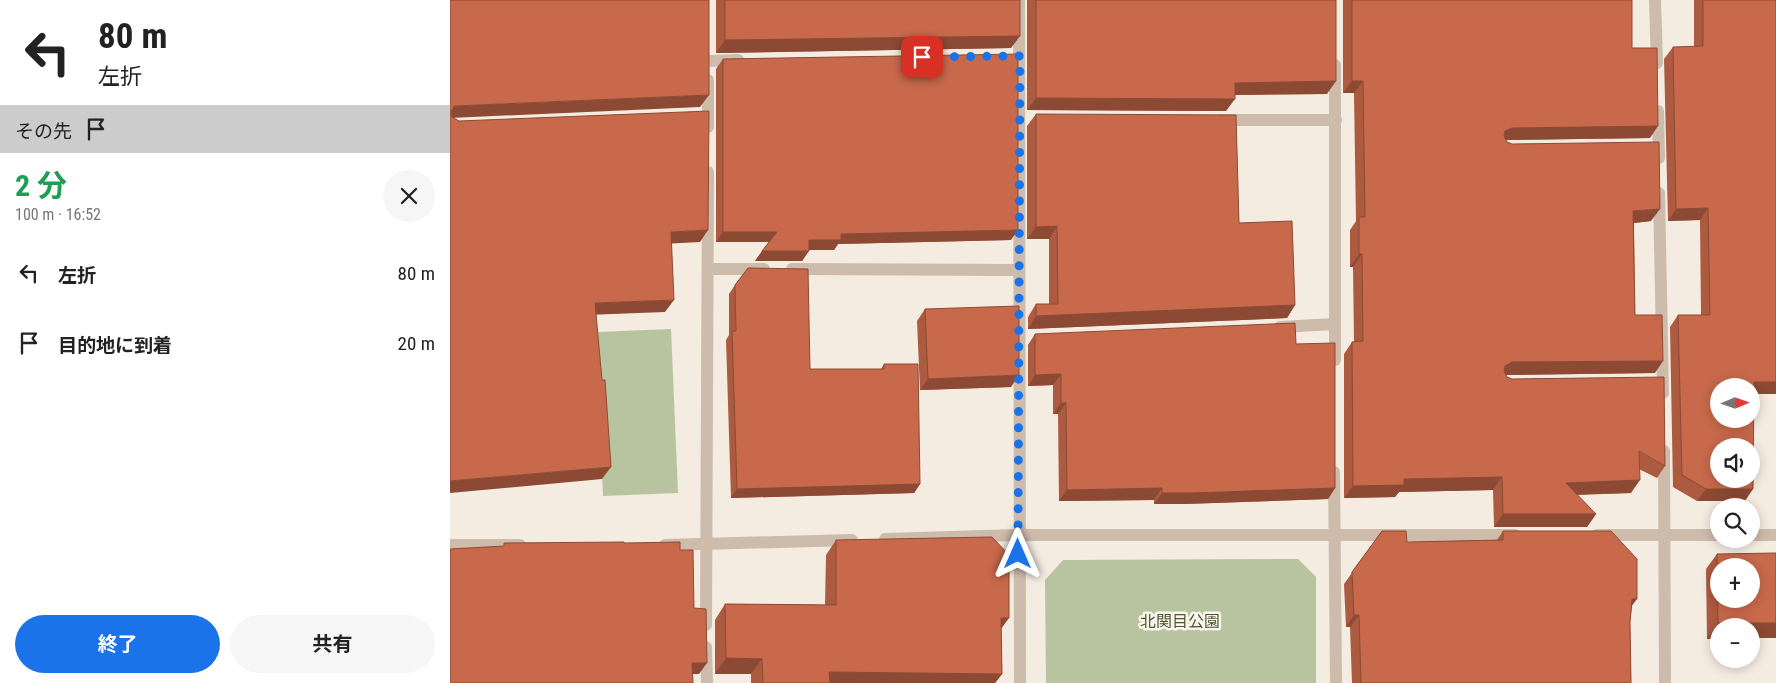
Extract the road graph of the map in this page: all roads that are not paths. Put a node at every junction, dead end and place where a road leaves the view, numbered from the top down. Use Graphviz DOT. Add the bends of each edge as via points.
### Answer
graph roads {
  1 [pos="1019,0"];
  2 [pos="1655,0"];
  3 [pos="1336,56"];
  4 [pos="747,60"];
  5 [pos="1657,78"];
  6 [pos="1657,98"];
  7 [pos="1207,119"];
  8 [pos="1336,120"];
  9 [pos="708,144"];
  10 [pos="708,163"];
  11 [pos="709,269"];
  12 [pos="1020,270"];
  13 [pos="1335,324"];
  14 [pos="1266,327"];
  15 [pos="1335,372"];
  16 [pos="1663,410"];
  17 [pos="1664,438"];
  18 [pos="1334,459"];
  19 [pos="1018,535"];
  20 [pos="1529,535"];
  21 [pos="1588,535"];
  22 [pos="1666,535"];
  23 [pos="1710,535"];
  24 [pos="1760,535"];
  25 [pos="1334,536"];
  26 [pos="1776,536"];
  27 [pos="705,544"];
  28 [pos="450,545"];
  29 [pos="528,545"];
  30 [pos="656,545"];
  31 [pos="707,683"];
  32 [pos="1020,683"];
  33 [pos="1336,683"];
  34 [pos="1665,683"];
  1 -- 12 [label="street" via="1015,56 1025,118"];
  2 -- 5 [label="street"];
  3 -- 8 [label="street"];
  4 -- 9 [label="street" via="708,57 703,115"];
  6 -- 16 [label="street" via="1654,146 1658,381"];
  7 -- 8 [label="street"];
  8 -- 13 [label="street"];
  10 -- 11 [label="street"];
  11 -- 12 [label="street"];
  11 -- 27 [label="street"];
  12 -- 19 [label="street" via="1025,337"];
  13 -- 14 [label="street"];
  13 -- 15 [label="street"];
  17 -- 22 [label="street"];
  18 -- 25 [label="street"];
  19 -- 25 [label="street"];
  19 -- 27 [label="street"];
  19 -- 32 [label="street"];
  20 -- 25 [label="street"];
  21 -- 22 [label="street"];
  22 -- 23 [label="street"];
  22 -- 34 [label="street"];
  24 -- 26 [label="street"];
  25 -- 33 [label="street"];
  27 -- 30 [label="street"];
  27 -- 31 [label="street"];
  28 -- 29 [label="street"];
}
